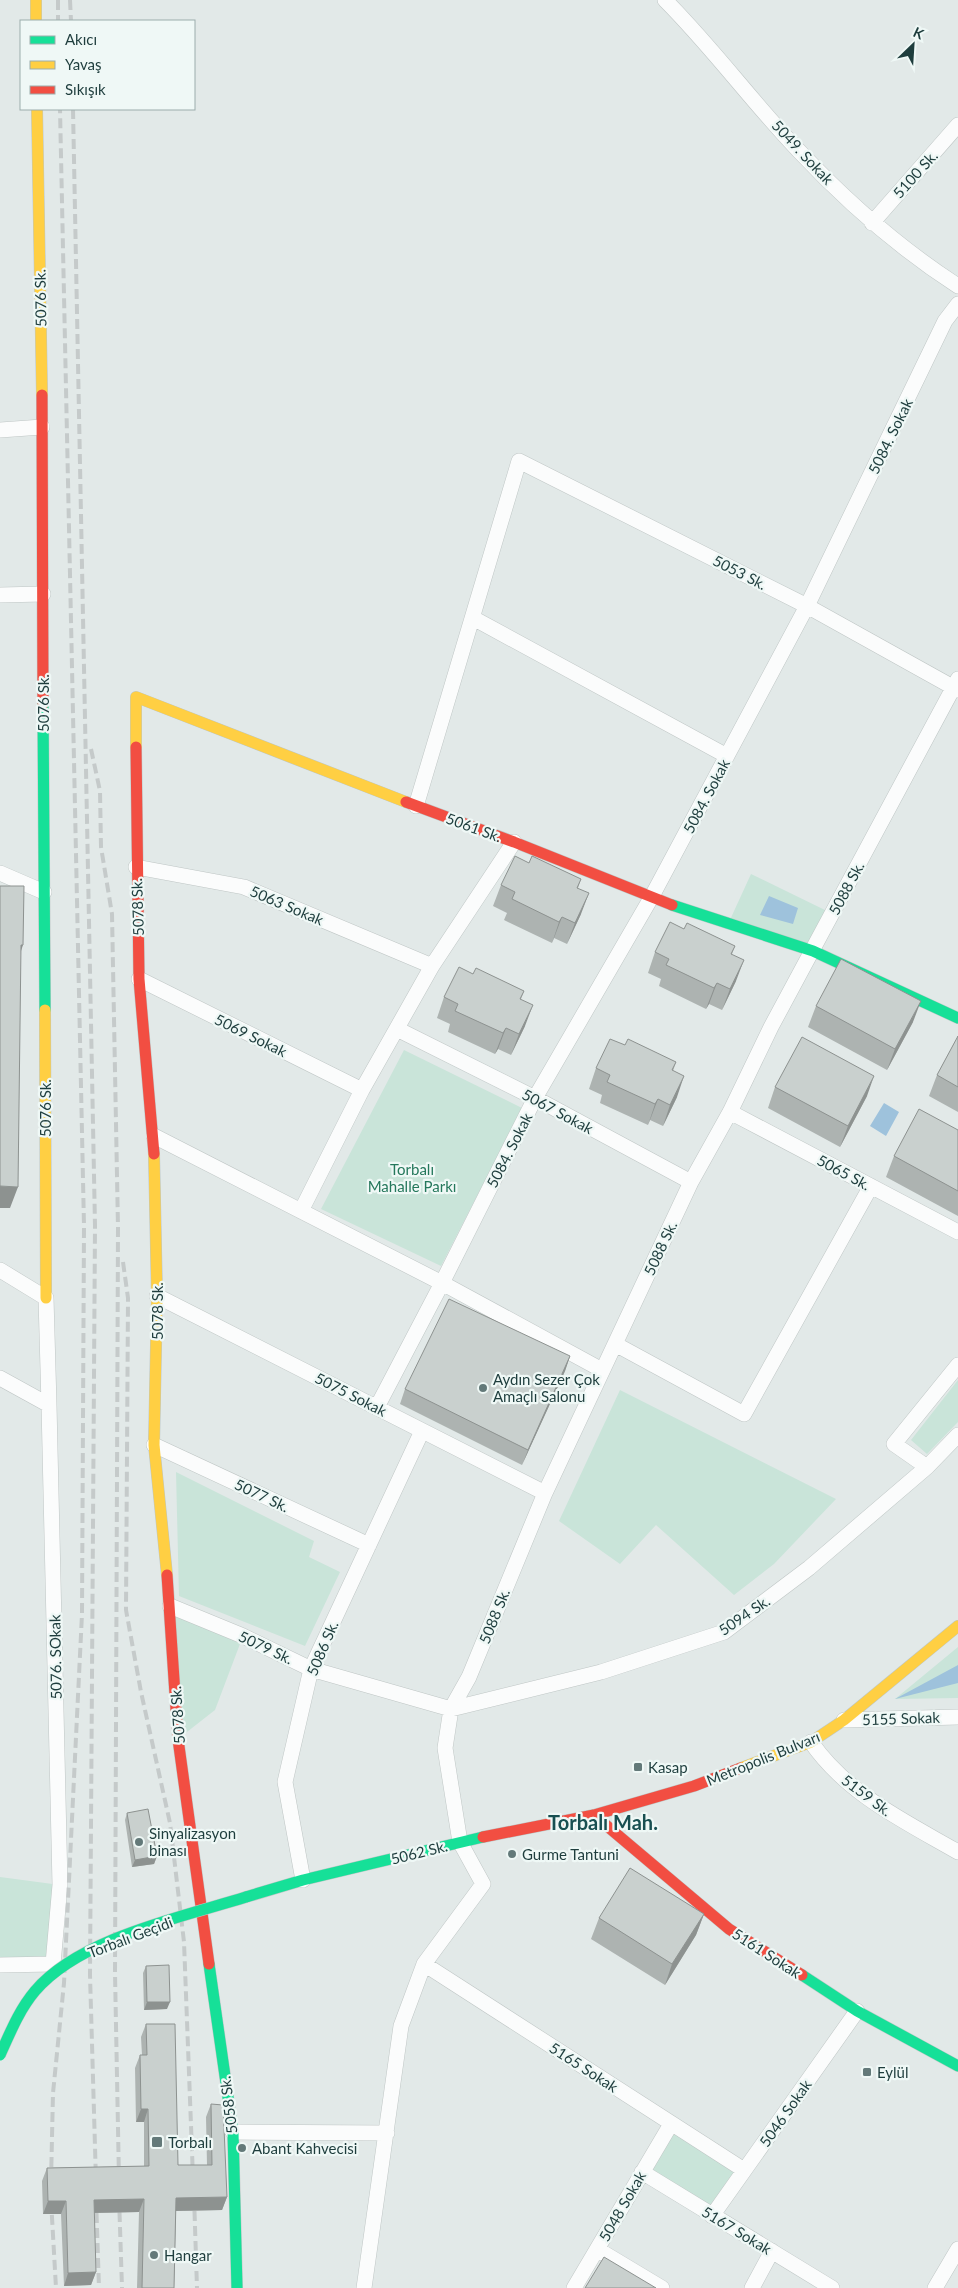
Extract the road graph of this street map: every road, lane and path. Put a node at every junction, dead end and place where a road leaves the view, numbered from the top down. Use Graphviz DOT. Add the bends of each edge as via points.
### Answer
graph roads {
  1 [pos="36,0"];
  2 [pos="665,0"];
  3 [pos="36,20"];
  4 [pos="38,110"];
  5 [pos="958,126"];
  6 [pos="872,223"];
  7 [pos="958,286"];
  8 [pos="958,304"];
  9 [pos="42,427"];
  10 [pos="0,430"];
  11 [pos="43,594"];
  12 [pos="0,595"];
  13 [pos="808,606"];
  14 [pos="473,618"];
  15 [pos="957,686"];
  16 [pos="136,697"];
  17 [pos="727,756"];
  18 [pos="416,806"];
  19 [pos="514,842"];
  20 [pos="136,867"];
  21 [pos="0,873"];
  22 [pos="44,892"];
  23 [pos="651,898"];
  24 [pos="813,951"];
  25 [pos="432,966"];
  26 [pos="140,979"];
  27 [pos="958,1018"];
  28 [pos="397,1029"];
  29 [pos="362,1090"];
  30 [pos="535,1098"];
  31 [pos="730,1112"];
  32 [pos="154,1136"];
  33 [pos="691,1182"];
  34 [pos="871,1186"];
  35 [pos="301,1211"];
  36 [pos="958,1232"];
  37 [pos="0,1270"];
  38 [pos="442,1283"];
  39 [pos="158,1296"];
  40 [pos="46,1298"];
  41 [pos="615,1344"];
  42 [pos="958,1365"];
  43 [pos="602,1370"];
  44 [pos="0,1378"];
  45 [pos="49,1405"];
  46 [pos="377,1407"];
  47 [pos="422,1430"];
  48 [pos="958,1435"];
  49 [pos="154,1445"];
  50 [pos="927,1467"];
  51 [pos="545,1493"];
  52 [pos="369,1545"];
  53 [pos="170,1606"];
  54 [pos="958,1626"];
  55 [pos="311,1669"];
  56 [pos="451,1709"];
  57 [pos="958,1716"];
  58 [pos="844,1720"];
  59 [pos="810,1742"];
  60 [pos="594,1815"];
  61 [pos="460,1842"];
  62 [pos="958,1852"];
  63 [pos="303,1880"];
  64 [pos="246,1897"];
  65 [pos="205,1922"];
  66 [pos="424,1964"];
  67 [pos="0,1965"];
  68 [pos="857,2011"];
  69 [pos="0,2055"];
  70 [pos="958,2066"];
  71 [pos="671,2124"];
  72 [pos="233,2132"];
  73 [pos="387,2133"];
  74 [pos="744,2170"];
  75 [pos="642,2172"];
  76 [pos="712,2216"];
  77 [pos="597,2249"];
  78 [pos="958,2249"];
  79 [pos="772,2251"];
  80 [pos="237,2288"];
  81 [pos="364,2288"];
  82 [pos="574,2288"];
  83 [pos="662,2288"];
  84 [pos="752,2288"];
  85 [pos="832,2288"];
  86 [pos="935,2288"];
  1 -- 3 [label="street"];
  2 -- 6 [label="street, 5049. Sokak" via="699,34 798,151"];
  4 -- 9 [label="street, 5076 Sk."];
  5 -- 6 [label="street, 5100 Sk."];
  6 -- 7 [label="street, 5049. Sokak" via="920,262"];
  8 -- 13 [label="street, 5084. Sokak" via="945,321"];
  9 -- 10 [label="street"];
  9 -- 11 [label="street, 5076 Sk."];
  11 -- 12 [label="street"];
  11 -- 22 [label="street, 5076 Sk."];
  13 -- 14 [label="street, 5053 Sk." via="519,461"];
  13 -- 15 [label="street, 5053 Sk."];
  13 -- 17 [label="street, 5084. Sokak"];
  14 -- 17 [label="street"];
  14 -- 18 [label="street"];
  15 -- 24 [label="street, 5088 Sk."];
  16 -- 18 [label="street, 5061 Sk."];
  16 -- 20 [label="street, 5078 Sk."];
  17 -- 23 [label="street, 5084. Sokak"];
  18 -- 19 [label="street, 5061 Sk."];
  19 -- 23 [label="street, 5061 Sk."];
  19 -- 25 [label="street"];
  20 -- 25 [label="street, 5063 Sokak" via="244,887"];
  20 -- 26 [label="street, 5078 Sk."];
  21 -- 22 [label="street"];
  22 -- 40 [label="street, 5076 Sk."];
  23 -- 24 [label="street, 5061 Sk."];
  23 -- 30 [label="street, 5084. Sokak"];
  24 -- 27 [label="street, 5061 Sk."];
  24 -- 31 [label="street, 5088 Sk." via="771,1027"];
  25 -- 28 [label="street"];
  26 -- 29 [label="street, 5069 Sokak"];
  26 -- 32 [label="street, 5078 Sk."];
  28 -- 29 [label="street"];
  28 -- 30 [label="street, 5067 Sokak"];
  29 -- 35 [label="street"];
  30 -- 33 [label="street, 5067 Sokak"];
  30 -- 38 [label="street, 5084. Sokak"];
  31 -- 33 [label="street, 5088 Sk."];
  31 -- 34 [label="street, 5065 Sk."];
  32 -- 35 [label="street"];
  32 -- 39 [label="street, 5078 Sk."];
  33 -- 41 [label="street, 5088 Sk."];
  34 -- 36 [label="street, 5065 Sk."];
  34 -- 41 [label="street" via="744,1414"];
  35 -- 38 [label="street"];
  37 -- 40 [label="street"];
  38 -- 43 [label="street"];
  38 -- 46 [label="street, 5084. Sokak"];
  39 -- 46 [label="street, 5075 Sokak"];
  39 -- 49 [label="street, 5078 Sk."];
  40 -- 45 [label="street, 5076. SOkak"];
  41 -- 43 [label="street, 5088 Sk."];
  42 -- 50 [label="street" via="894,1444"];
  43 -- 51 [label="street, 5088 Sk."];
  44 -- 45 [label="street"];
  45 -- 67 [label="street, 5076. SOkak" via="60,1884 53,1964"];
  46 -- 47 [label="street, 5075 Sokak"];
  47 -- 51 [label="street, 5075 Sokak"];
  47 -- 52 [label="street, 5086 Sk."];
  48 -- 50 [label="street, 5094 Sk."];
  49 -- 52 [label="street, 5077 Sk."];
  49 -- 53 [label="street, 5078 Sk."];
  50 -- 56 [label="street, 5094 Sk." via="809,1568 724,1632 601,1672"];
  51 -- 56 [label="street, 5088 Sk." via="469,1677"];
  52 -- 55 [label="street, 5086 Sk."];
  53 -- 55 [label="street, 5079 Sk."];
  53 -- 65 [label="street, 5078 Sk." via="178,1740"];
  54 -- 58 [label="street, Metropolis Bulvarı"];
  55 -- 56 [label="street, 5079 Sk."];
  55 -- 63 [label="street, 5086 Sk." via="285,1782"];
  56 -- 61 [label="street, 5088 Sk." via="445,1748"];
  57 -- 58 [label="street, 5155 Sokak"];
  58 -- 59 [label="street, Metropolis Bulvarı"];
  59 -- 60 [label="street, Metropolis Bulvarı" via="694,1786"];
  59 -- 62 [label="street, 5159 Sk." via="825,1762 872,1803"];
  60 -- 61 [label="street, 5062 Sk."];
  60 -- 68 [label="street, 5161 Sokak" via="730,1930"];
  61 -- 63 [label="street, 5062 Sk."];
  61 -- 66 [label="street, 5088 Sk." via="483,1884"];
  63 -- 64 [label="street, 5062 Sk."];
  64 -- 69 [label="street, Torbalı Geçidi, bridge" via="134,1933 88,1952 43,1984 16,2020"];
  65 -- 72 [label="street, 5058 Sk."];
  66 -- 71 [label="street, 5165 Sokak"];
  66 -- 73 [label="street" via="402,2026"];
  68 -- 70 [label="street, 5161 Sokak"];
  68 -- 74 [label="street, 5046 Sokak"];
  71 -- 74 [label="street, 5165 Sokak"];
  71 -- 75 [label="street, 5048 Sokak"];
  72 -- 73 [label="street"];
  72 -- 80 [label="street, 5058 Sk."];
  73 -- 81 [label="street"];
  74 -- 76 [label="street, 5046 Sokak"];
  75 -- 76 [label="street, 5167 Sokak"];
  75 -- 77 [label="street, 5048 Sokak"];
  76 -- 79 [label="street, 5167 Sokak"];
  77 -- 82 [label="street, 5048 Sokak"];
  77 -- 83 [label="street"];
  78 -- 86 [label="street"];
  79 -- 84 [label="street"];
  79 -- 85 [label="street, 5167 Sokak"];
}
